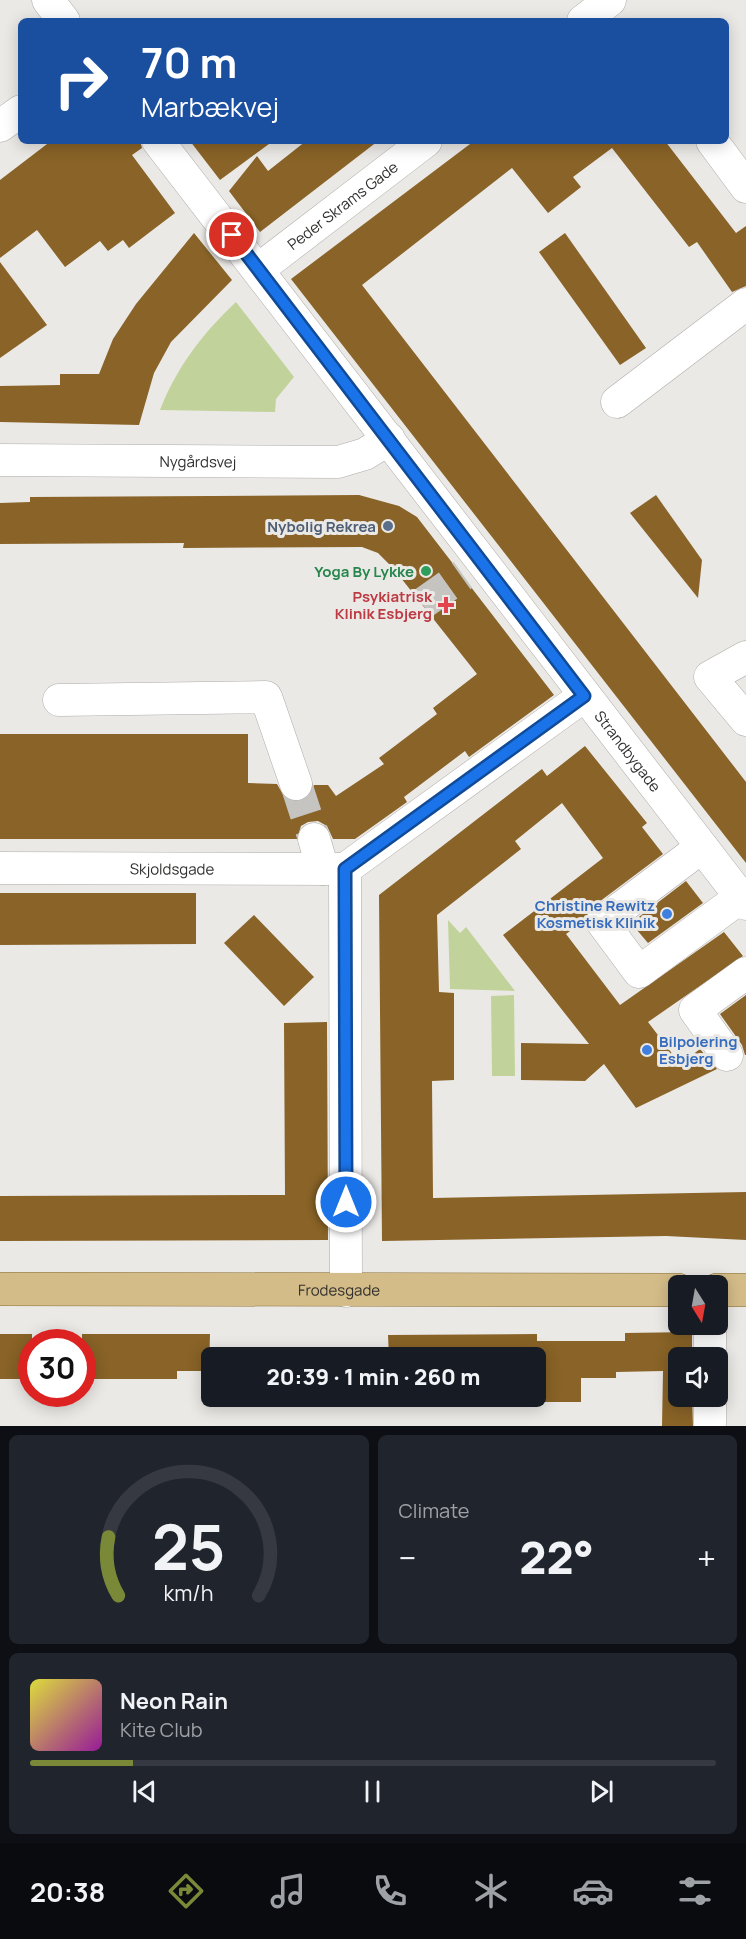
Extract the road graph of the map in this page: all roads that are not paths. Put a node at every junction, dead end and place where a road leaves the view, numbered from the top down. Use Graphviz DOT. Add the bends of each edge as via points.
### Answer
graph roads {
  1 [pos="48,0"];
  2 [pos="612,6"];
  3 [pos="62,18"];
  4 [pos="589,18"];
  5 [pos="18,113"];
  6 [pos="0,126"];
  7 [pos="160,144"];
  8 [pos="422,144"];
  9 [pos="714,144"];
  10 [pos="746,187"];
  11 [pos="259,269"];
  12 [pos="746,304"];
  13 [pos="617,402"];
  14 [pos="389,439"];
  15 [pos="0,460"];
  16 [pos="746,657"];
  17 [pos="584,696"];
  18 [pos="60,700"];
  19 [pos="746,720"];
  20 [pos="296,784"];
  21 [pos="314,839"];
  22 [pos="702,847"];
  23 [pos="0,868"];
  24 [pos="334,869"];
  25 [pos="743,901"];
  26 [pos="746,973"];
  27 [pos="727,1055"];
  28 [pos="0,1289"];
  29 [pos="668,1290"];
  30 [pos="728,1290"];
  31 [pos="746,1290"];
  32 [pos="346,1291"];
  1 -- 3 [label="street"];
  2 -- 4 [label="street"];
  5 -- 6 [label="street"];
  7 -- 11 [label="street, Strandbygade"];
  8 -- 11 [label="street, Peder Skrams Gade"];
  9 -- 10 [label="street"];
  11 -- 14 [label="street, Strandbygade"];
  12 -- 13 [label="street"];
  14 -- 15 [label="street, Nygårdsvej" via="365,454 338,462"];
  14 -- 17 [label="street, Strandbygade" via="472,568"];
  16 -- 19 [label="street" via="710,677"];
  17 -- 22 [label="street, Strandbygade"];
  17 -- 24 [label="street"];
  18 -- 20 [label="street" via="266,697"];
  21 -- 24 [label="street"];
  22 -- 25 [label="street, Strandbygade"];
  22 -- 25 [label="street" via="602,922 639,972"];
  23 -- 24 [label="street, Skjoldsgade"];
  24 -- 32 [label="street"];
  26 -- 27 [label="street" via="695,1010"];
  28 -- 32 [label="main road, Frodesgade"];
  29 -- 32 [label="main road, Frodesgade"];
  30 -- 31 [label="main road"];
}
